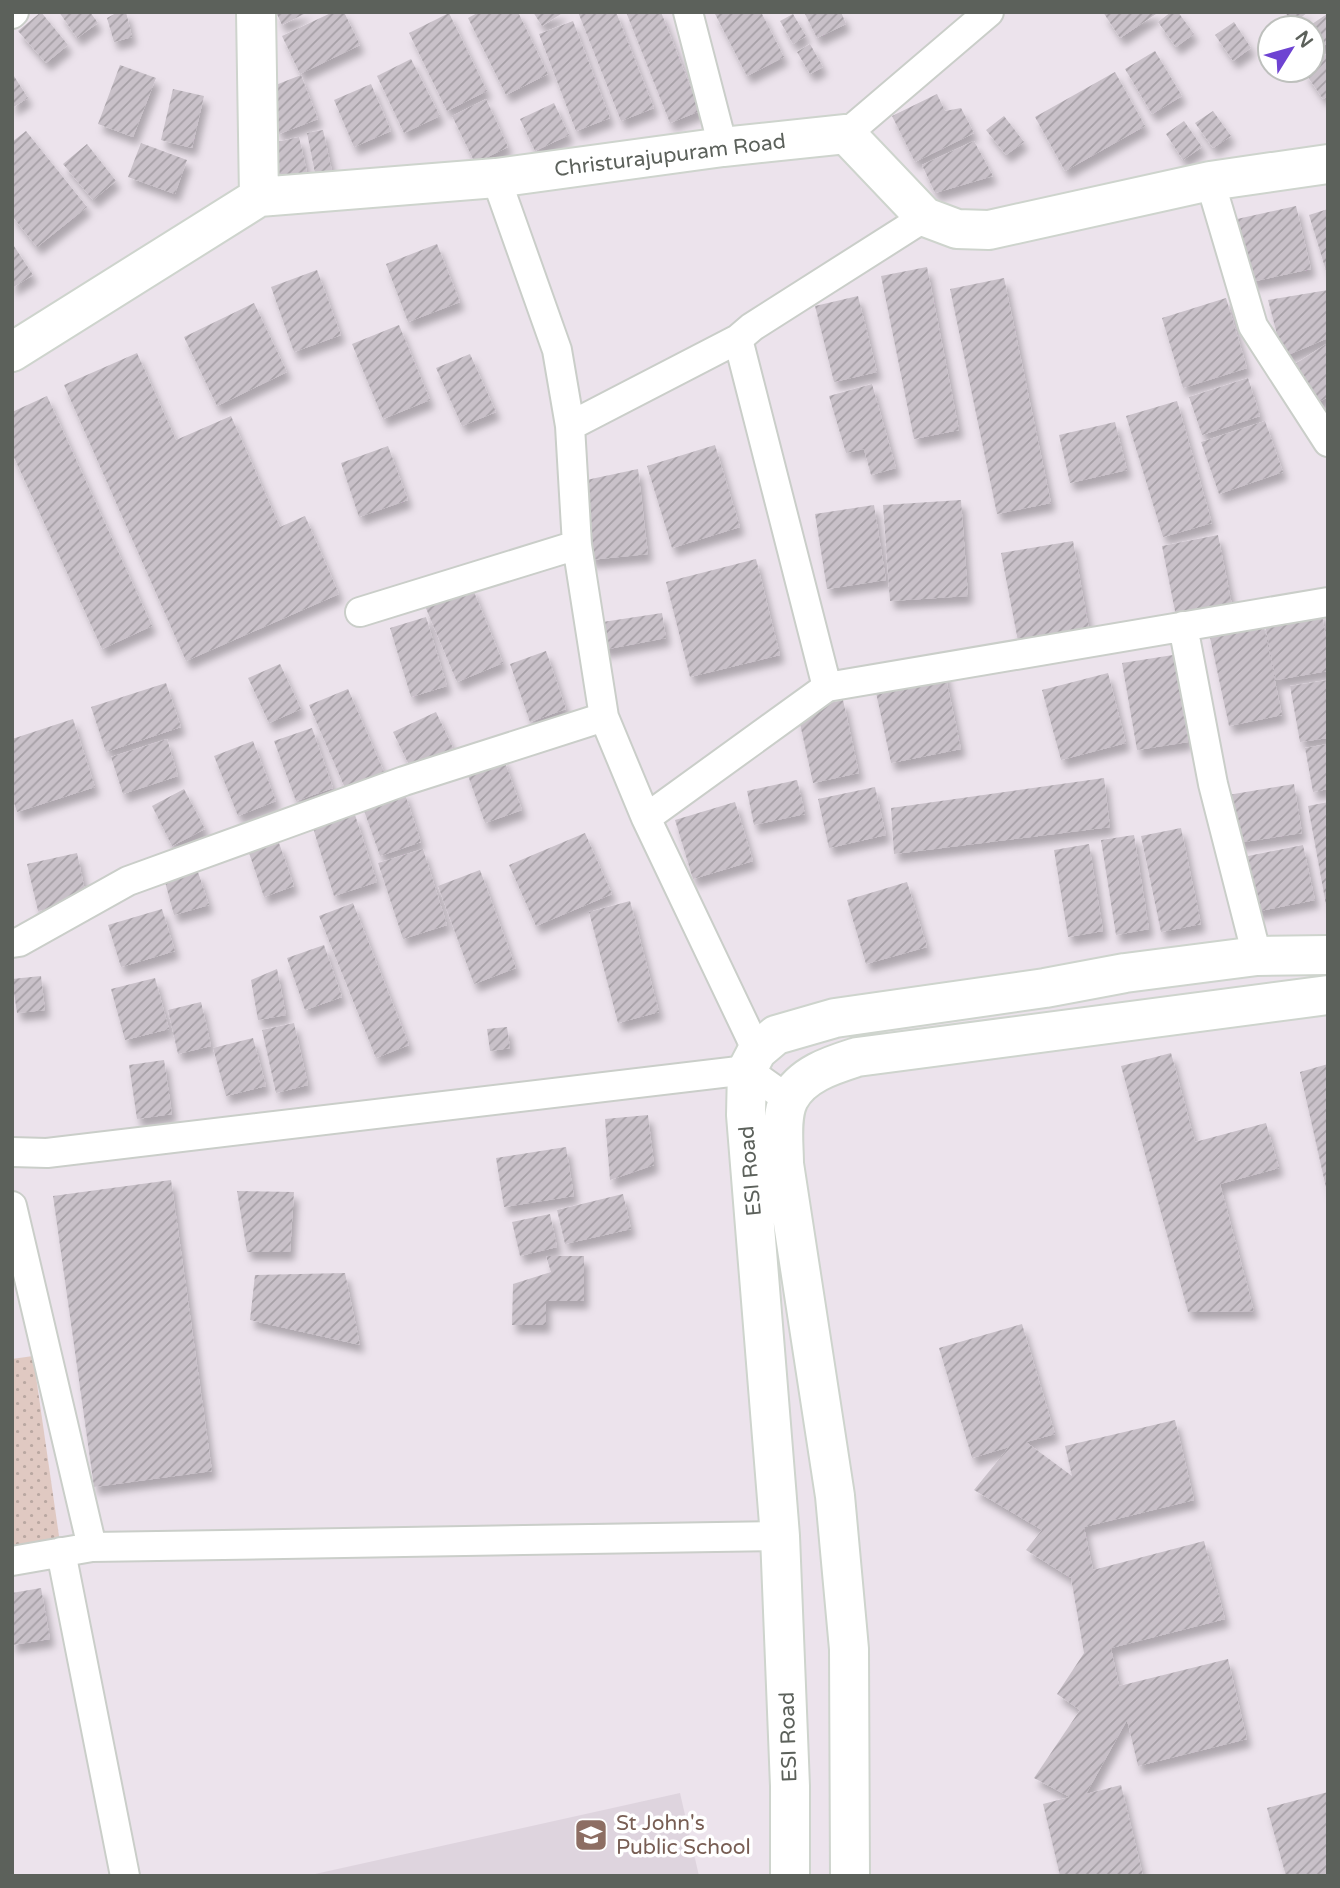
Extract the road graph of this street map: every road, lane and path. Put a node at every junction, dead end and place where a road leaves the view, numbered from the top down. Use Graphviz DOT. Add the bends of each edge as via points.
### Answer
graph roads {
  1 [pos="256,12"];
  2 [pos="688,12"];
  3 [pos="989,12"];
  4 [pos="846,134"];
  5 [pos="723,147"];
  6 [pos="1328,164"];
  7 [pos="496,178"];
  8 [pos="1210,181"];
  9 [pos="259,197"];
  10 [pos="925,217"];
  11 [pos="738,339"];
  12 [pos="12,352"];
  13 [pos="570,426"];
  14 [pos="1328,442"];
  15 [pos="577,545"];
  16 [pos="1328,602"];
  17 [pos="360,612"];
  18 [pos="1183,626"];
  19 [pos="827,687"];
  20 [pos="604,717"];
  21 [pos="646,818"];
  22 [pos="12,943"];
  23 [pos="1328,955"];
  24 [pos="1257,956"];
  25 [pos="1328,995"];
  26 [pos="752,1061"];
  27 [pos="789,1100"];
  28 [pos="12,1152"];
  29 [pos="12,1206"];
  30 [pos="780,1536"];
  31 [pos="92,1547"];
  32 [pos="61,1552"];
  33 [pos="12,1561"];
  34 [pos="125,1876"];
  35 [pos="790,1876"];
  36 [pos="849,1876"];
  1 -- 9 [label="street"];
  2 -- 5 [label="street"];
  3 -- 4 [label="street"];
  4 -- 5 [label="street, Christurajupuram Road"];
  4 -- 10 [label="street"];
  5 -- 7 [label="street, Christurajupuram Road"];
  6 -- 8 [label="street"];
  7 -- 9 [label="street, Christurajupuram Road"];
  7 -- 13 [label="street" via="557,351"];
  8 -- 10 [label="street" via="989,230 957,229"];
  8 -- 14 [label="street" via="1253,326"];
  9 -- 12 [label="street, Christurajupuram Road"];
  10 -- 11 [label="street"];
  11 -- 13 [label="street"];
  11 -- 19 [label="street"];
  13 -- 15 [label="street"];
  15 -- 17 [label="street"];
  15 -- 20 [label="street"];
  16 -- 18 [label="street"];
  18 -- 19 [label="street"];
  18 -- 24 [label="street" via="1213,783"];
  19 -- 21 [label="street"];
  20 -- 21 [label="street"];
  20 -- 22 [label="street" via="404,781 128,881"];
  21 -- 26 [label="street"];
  23 -- 24 [label="street"];
  24 -- 26 [label="street" via="835,1018 776,1034"];
  25 -- 27 [label="street" via="857,1057 807,1079"];
  26 -- 27 [label="street"];
  26 -- 28 [label="street" via="47,1153"];
  26 -- 30 [label="street, ESI Road" via="746,1115"];
  27 -- 36 [label="street, ESI Road" via="784,1164 835,1496 849,1649"];
  29 -- 31 [label="street"];
  30 -- 31 [label="street"];
  30 -- 35 [label="street, ESI Road"];
  31 -- 32 [label="street"];
  32 -- 33 [label="street"];
  32 -- 34 [label="street"];
}
